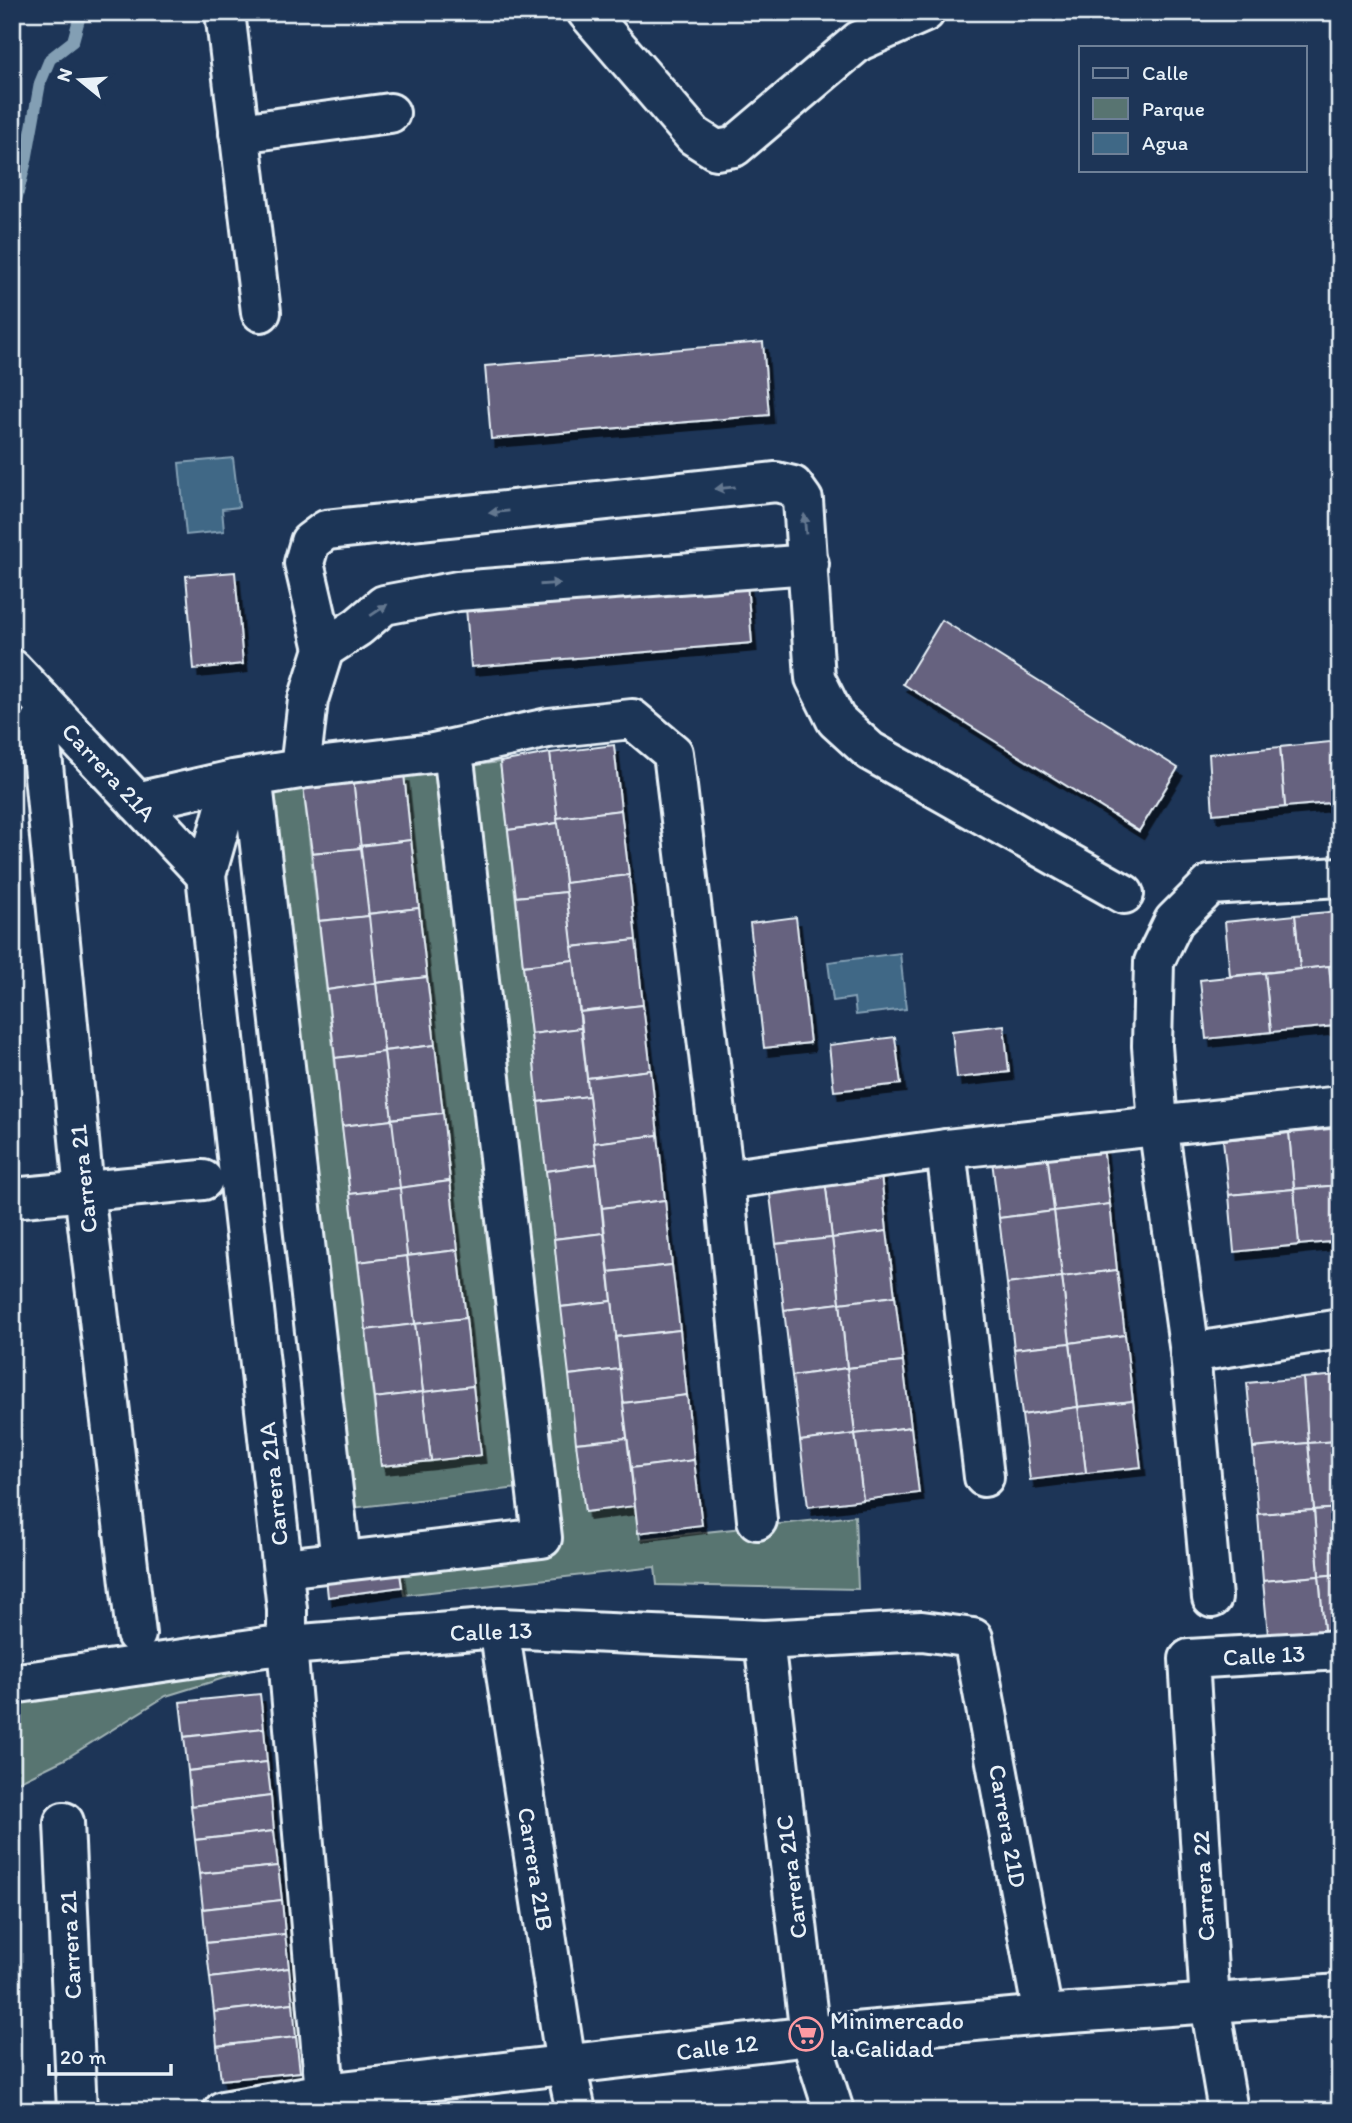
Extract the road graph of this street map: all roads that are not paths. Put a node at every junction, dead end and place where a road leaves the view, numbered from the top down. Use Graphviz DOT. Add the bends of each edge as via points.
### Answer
graph roads {
  1 [pos="225,12"];
  2 [pos="587,12"];
  3 [pos="925,12"];
  4 [pos="390,113"];
  5 [pos="239,133"];
  6 [pos="261,312"];
  7 [pos="808,564"];
  8 [pos="324,649"];
  9 [pos="12,669"];
  10 [pos="39,723"];
  11 [pos="455,768"];
  12 [pos="300,769"];
  13 [pos="243,786"];
  14 [pos="137,802"];
  15 [pos="206,875"];
  16 [pos="1340,877"];
  17 [pos="1124,894"];
  18 [pos="1340,1106"];
  19 [pos="1158,1124"];
  20 [pos="946,1149"];
  21 [pos="203,1180"];
  22 [pos="723,1180"];
  23 [pos="84,1191"];
  24 [pos="12,1198"];
  25 [pos="1340,1329"];
  26 [pos="1190,1353"];
  27 [pos="984,1477"];
  28 [pos="757,1520"];
  29 [pos="341,1561"];
  30 [pos="283,1568"];
  31 [pos="1212,1598"];
  32 [pos="499,1628"];
  33 [pos="136,1634"];
  34 [pos="973,1638"];
  35 [pos="764,1640"];
  36 [pos="287,1645"];
  37 [pos="1340,1650"];
  38 [pos="1189,1659"];
  39 [pos="12,1684"];
  40 [pos="64,1822"];
  41 [pos="1340,1994"];
  42 [pos="1210,2004"];
  43 [pos="1043,2015"];
  44 [pos="810,2036"];
  45 [pos="566,2065"];
  46 [pos="325,2093"];
  47 [pos="77,2111"];
  48 [pos="223,2111"];
  49 [pos="576,2111"];
  50 [pos="834,2111"];
  51 [pos="1228,2111"];
  1 -- 5 [label="street"];
  2 -- 3 [label="street" via="694,136 716,150 734,147 859,41"];
  4 -- 5 [label="street"];
  5 -- 6 [label="street"];
  8 -- 7 [label="street, one-way" via="384,605 413,598"];
  7 -- 8 [label="street, one-way" via="803,500 793,486 776,482 326,530 310,542 304,563"];
  7 -- 17 [label="street" via="815,678 836,720 870,751"];
  8 -- 12 [label="street" via="308,700"];
  9 -- 14 [label="street, Carrera 21A"];
  10 -- 23 [label="street, Carrera 21"];
  11 -- 29 [label="street" via="542,1538"];
  12 -- 13 [label="street"];
  12 -- 22 [label="street" via="433,753 548,728 632,719 673,753"];
  13 -- 14 [label="street"];
  13 -- 15 [label="street, Carrera 21A"];
  13 -- 29 [label="street"];
  14 -- 15 [label="street, Carrera 21A"];
  15 -- 30 [label="street, Carrera 21A"];
  16 -- 19 [label="street" via="1210,885 1174,921 1154,962 1152,1046"];
  18 -- 19 [label="street"];
  19 -- 20 [label="street"];
  19 -- 26 [label="street"];
  20 -- 22 [label="street"];
  20 -- 27 [label="street"];
  21 -- 23 [label="street"];
  22 -- 28 [label="street"];
  23 -- 24 [label="street"];
  23 -- 33 [label="street, Carrera 21"];
  25 -- 26 [label="street"];
  26 -- 31 [label="street"];
  29 -- 30 [label="street"];
  30 -- 36 [label="street, Carrera 21A"];
  32 -- 35 [label="street, Calle 13"];
  32 -- 36 [label="street, Calle 13"];
  32 -- 45 [label="street, Carrera 21B"];
  34 -- 35 [label="street, Calle 13" via="922,1631"];
  34 -- 43 [label="street, Carrera 21D"];
  35 -- 44 [label="street, Carrera 21C"];
  36 -- 39 [label="street, Calle 13"];
  36 -- 46 [label="street, Carrera 21A"];
  37 -- 38 [label="street, Calle 13"];
  38 -- 42 [label="street, Carrera 22"];
  40 -- 47 [label="street, Carrera 21"];
  41 -- 42 [label="street, Calle 12"];
  42 -- 43 [label="street, Calle 12"];
  42 -- 51 [label="street, Carrera 22"];
  43 -- 44 [label="street, Calle 12"];
  44 -- 45 [label="street, Calle 12"];
  44 -- 50 [label="street, Carrera 21C"];
  45 -- 46 [label="street, Calle 12"];
  45 -- 49 [label="street, Carrera 21B"];
  46 -- 48 [label="street, Calle 12"];
}
